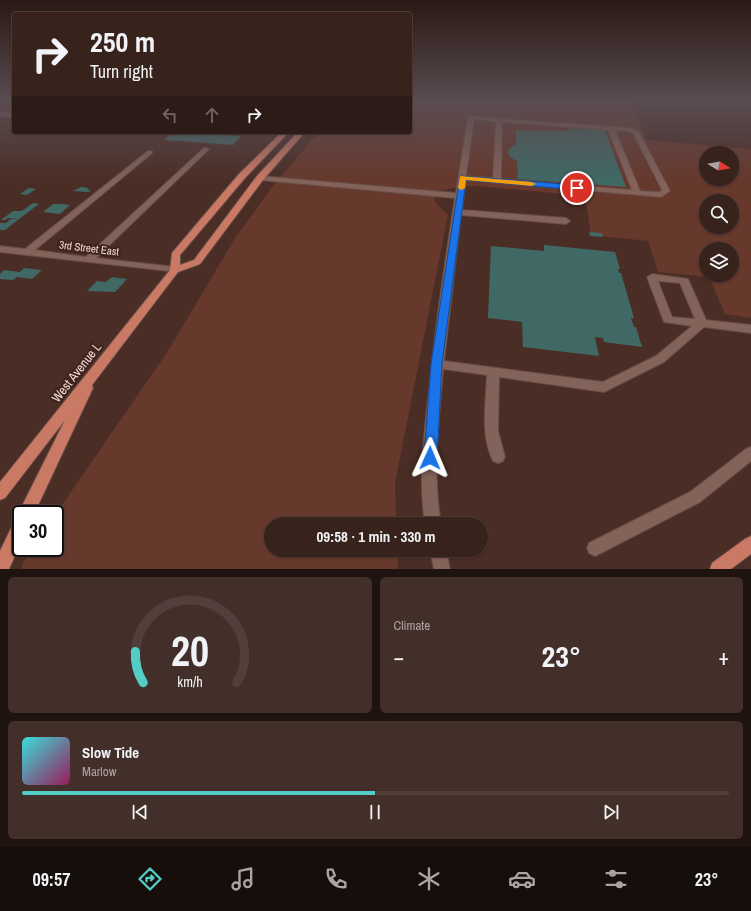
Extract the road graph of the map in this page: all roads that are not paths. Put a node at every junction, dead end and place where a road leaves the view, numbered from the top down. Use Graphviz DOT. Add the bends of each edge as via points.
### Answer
graph roads {
  1 [pos="611,128"];
  2 [pos="469,129"];
  3 [pos="499,129"];
  4 [pos="614,129"];
  5 [pos="284,134"];
  6 [pos="300,134"];
  7 [pos="206,149"];
  8 [pos="150,152"];
  9 [pos="260,178"];
  10 [pos="463,178"];
  11 [pos="497,181"];
  12 [pos="637,193"];
  13 [pos="460,196"];
  14 [pos="458,212"];
  15 [pos="566,221"];
  16 [pos="0,249"];
  17 [pos="27,252"];
  18 [pos="88,260"];
  19 [pos="175,270"];
  20 [pos="702,323"];
  21 [pos="751,329"];
  22 [pos="437,364"];
  23 [pos="96,371"];
  24 [pos="493,372"];
  25 [pos="751,453"];
  26 [pos="498,457"];
  27 [pos="0,493"];
  28 [pos="30,505"];
  29 [pos="432,517"];
  30 [pos="12,544"];
  31 [pos="751,544"];
  32 [pos="595,548"];
  33 [pos="439,557"];
  34 [pos="0,569"];
  35 [pos="442,569"];
  36 [pos="718,569"];
  1 -- 12 [label="street"];
  2 -- 10 [label="street"];
  3 -- 11 [label="street"];
  4 -- 12 [label="street" via="636,132 666,191 661,195"];
  5 -- 19 [label="main road, West Avenue L" via="242,176 175,255"];
  6 -- 9 [label="main road"];
  7 -- 18 [label="street"];
  8 -- 17 [label="street"];
  9 -- 13 [label="street"];
  9 -- 19 [label="main road" via="197,262"];
  10 -- 11 [label="street"];
  10 -- 13 [label="street"];
  11 -- 12 [label="street"];
  13 -- 14 [label="street"];
  14 -- 15 [label="street"];
  14 -- 22 [label="street"];
  16 -- 17 [label="street, 3rd Street East"];
  17 -- 18 [label="street, 3rd Street East"];
  18 -- 19 [label="street, 3rd Street East"];
  19 -- 23 [label="main road, West Avenue L"];
  20 -- 20 [label="street" via="684,281 652,277 668,320"];
  20 -- 21 [label="street"];
  20 -- 24 [label="street" via="660,359 604,387"];
  22 -- 24 [label="street"];
  22 -- 29 [label="street" via="430,444"];
  23 -- 27 [label="main road, West Avenue L"];
  23 -- 28 [label="main road"];
  24 -- 26 [label="street" via="491,431"];
  25 -- 32 [label="street" via="695,497"];
  30 -- 34 [label="main road"];
  31 -- 36 [label="main road"];
  33 -- 35 [label="street"];
}
